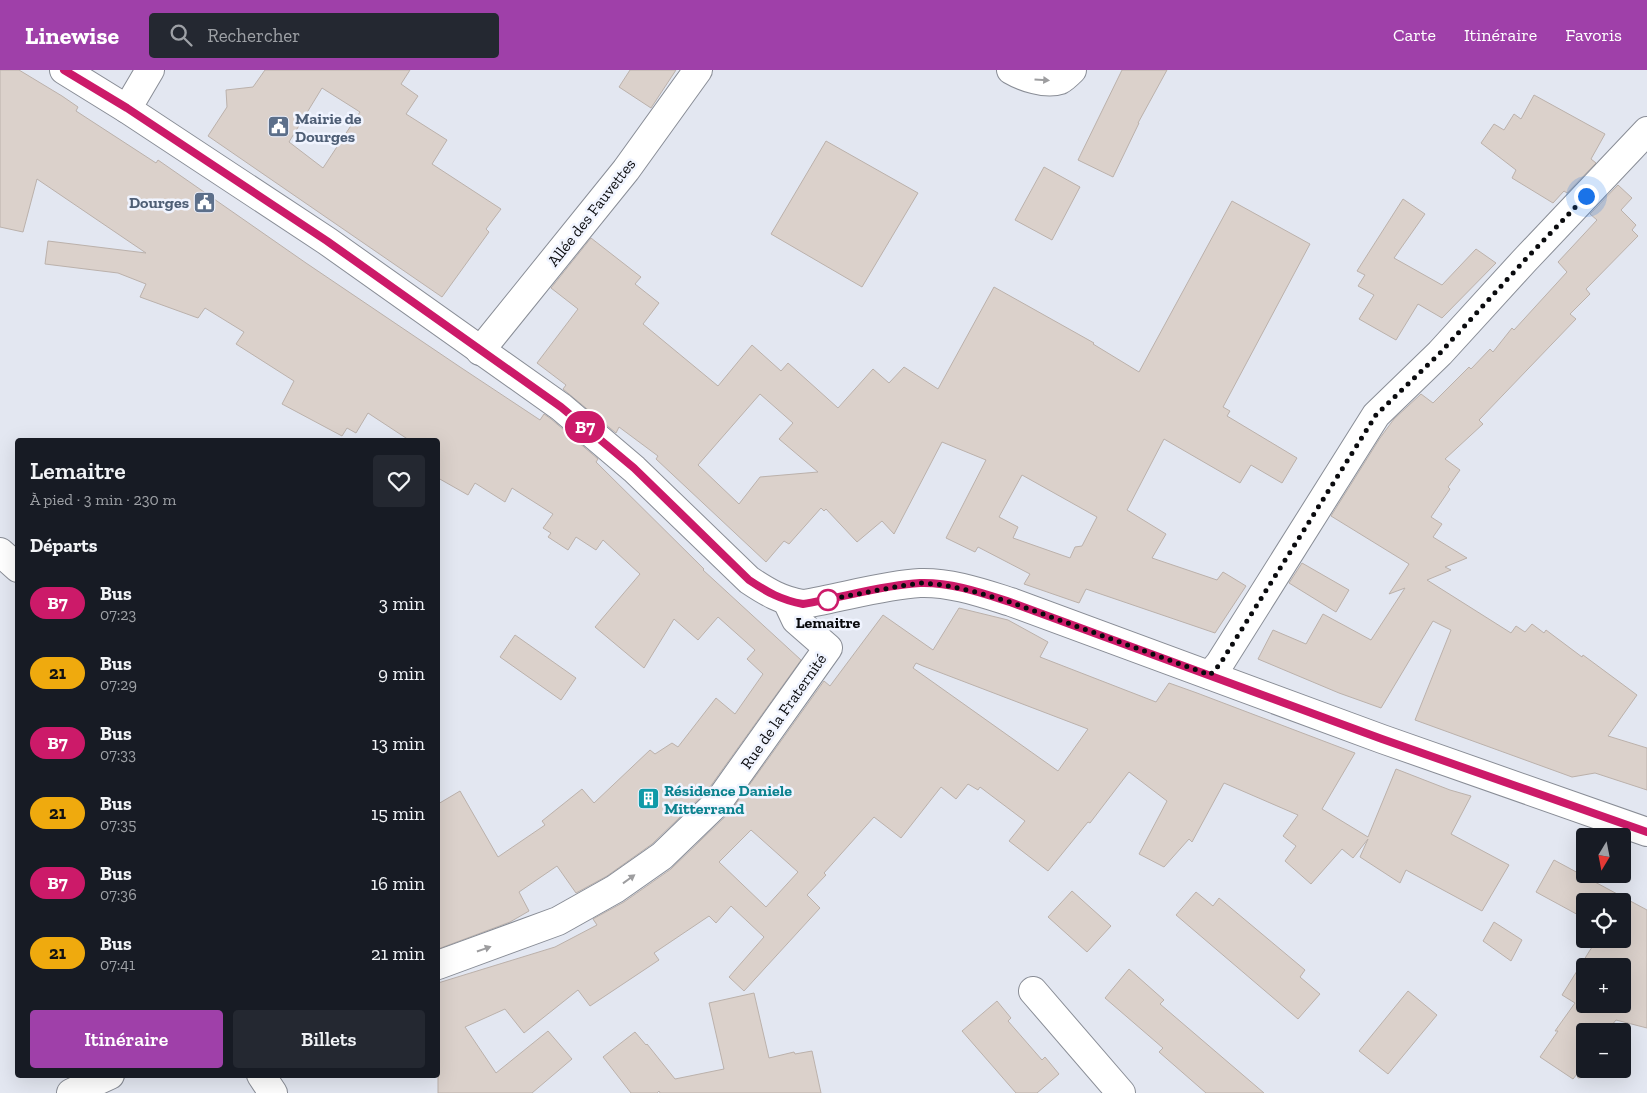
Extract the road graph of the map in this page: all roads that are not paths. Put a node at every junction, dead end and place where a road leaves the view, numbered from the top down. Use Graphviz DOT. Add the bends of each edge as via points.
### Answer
graph roads {
  1 [pos="64,70"];
  2 [pos="150,70"];
  3 [pos="698,70"];
  4 [pos="1010,70"];
  5 [pos="1072,70"];
  6 [pos="127,108"];
  7 [pos="1647,132"];
  8 [pos="480,351"];
  9 [pos="0,552"];
  10 [pos="15,565"];
  11 [pos="788,601"];
  12 [pos="1210,675"];
  13 [pos="1647,832"];
  14 [pos="440,964"];
  15 [pos="1033,991"];
  16 [pos="104,1078"];
  17 [pos="264,1078"];
  18 [pos="71,1093"];
  19 [pos="273,1093"];
  20 [pos="1121,1093"];
  1 -- 6 [label="street"];
  2 -- 6 [label="street"];
  3 -- 8 [label="street, Allée des Fauvettes" via="626,170"];
  4 -- 5 [label="street, one-way" via="1040,81 1060,80"];
  6 -- 8 [label="street" via="327,241"];
  7 -- 12 [label="street" via="1440,353 1376,415 1220,664"];
  8 -- 11 [label="street" via="561,407 634,468 749,580 771,595"];
  9 -- 10 [label="street"];
  11 -- 12 [label="street" via="803,604 921,583 944,585 1010,602"];
  14 -- 11 [label="street, Rue de la Fraternité, one-way" via="558,921 615,890 662,856 719,800 828,648 796,620"];
  12 -- 13 [label="street"];
  15 -- 20 [label="street"];
  16 -- 18 [label="street"];
  17 -- 19 [label="street"];
}
